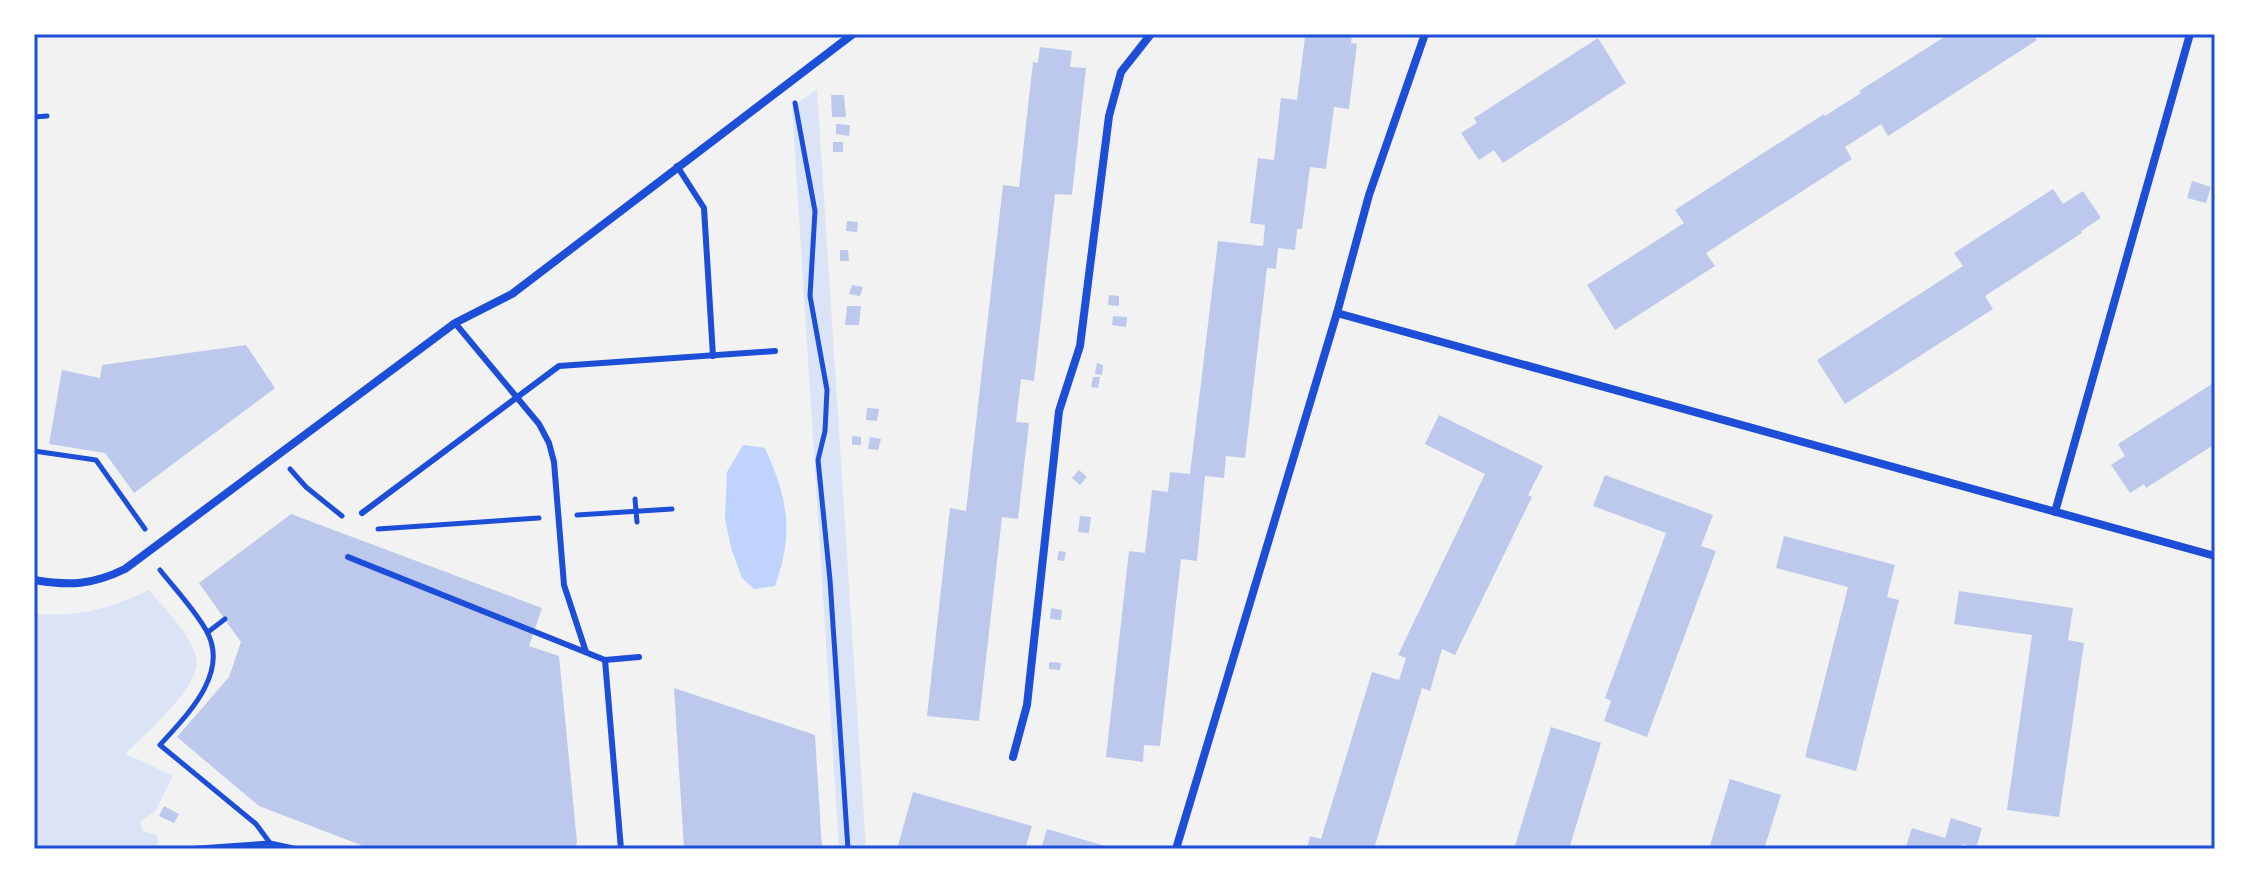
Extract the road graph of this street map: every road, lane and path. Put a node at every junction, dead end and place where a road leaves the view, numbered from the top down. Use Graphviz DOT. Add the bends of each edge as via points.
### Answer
graph roads {
  1 [pos="853,34"];
  2 [pos="1151,34"];
  3 [pos="1425,34"];
  4 [pos="2190,34"];
  5 [pos="790,80"];
  6 [pos="47,116"];
  7 [pos="34,117"];
  8 [pos="677,166"];
  9 [pos="1337,313"];
  10 [pos="455,323"];
  11 [pos="775,351"];
  12 [pos="713,356"];
  13 [pos="516,397"];
  14 [pos="34,451"];
  15 [pos="278,455"];
  16 [pos="635,499"];
  17 [pos="672,509"];
  18 [pos="636,511"];
  19 [pos="2055,512"];
  20 [pos="362,513"];
  21 [pos="559,516"];
  22 [pos="352,520"];
  23 [pos="637,522"];
  24 [pos="365,525"];
  25 [pos="157,546"];
  26 [pos="147,553"];
  27 [pos="2215,556"];
  28 [pos="348,557"];
  29 [pos="34,580"];
  30 [pos="225,619"];
  31 [pos="208,632"];
  32 [pos="586,652"];
  33 [pos="639,657"];
  34 [pos="605,660"];
  35 [pos="1013,757"];
  36 [pos="270,843"];
  37 [pos="185,849"];
  38 [pos="298,849"];
  39 [pos="621,849"];
  40 [pos="848,849"];
  41 [pos="1176,849"];
  1 -- 5 [label="street"];
  2 -- 35 [label="street" via="1121,72 1109,116 1080,346 1059,411 1027,705"];
  3 -- 9 [label="street" via="1373,183"];
  4 -- 19 [label="street"];
  5 -- 8 [label="street"];
  5 -- 40 [label="path" via="815,211 810,296 827,390 818,460"];
  6 -- 7 [label="path"];
  8 -- 10 [label="street" via="512,294"];
  8 -- 12 [label="lane" via="704,208"];
  9 -- 19 [label="street"];
  9 -- 41 [label="street"];
  10 -- 13 [label="lane"];
  10 -- 15 [label="street"];
  11 -- 12 [label="lane"];
  12 -- 13 [label="lane" via="559,366"];
  13 -- 20 [label="lane"];
  13 -- 21 [label="lane" via="549,443"];
  14 -- 25 [label="path" via="96,460"];
  15 -- 22 [label="path" via="306,487"];
  15 -- 25 [label="street"];
  16 -- 18 [label="path"];
  17 -- 18 [label="path"];
  18 -- 21 [label="path"];
  18 -- 23 [label="path"];
  19 -- 27 [label="street"];
  21 -- 24 [label="path" via="378,529"];
  21 -- 32 [label="lane" via="564,585"];
  25 -- 26 [label="street"];
  26 -- 29 [label="street" via="102,581 65,585"];
  26 -- 31 [label="path"];
  28 -- 32 [label="lane"];
  30 -- 31 [label="path"];
  31 -- 36 [label="path" via="213,654 210,679 160,745 256,824"];
  32 -- 34 [label="lane"];
  33 -- 34 [label="lane"];
  34 -- 39 [label="lane"];
  36 -- 37 [label="path"];
  36 -- 38 [label="path"];
}
